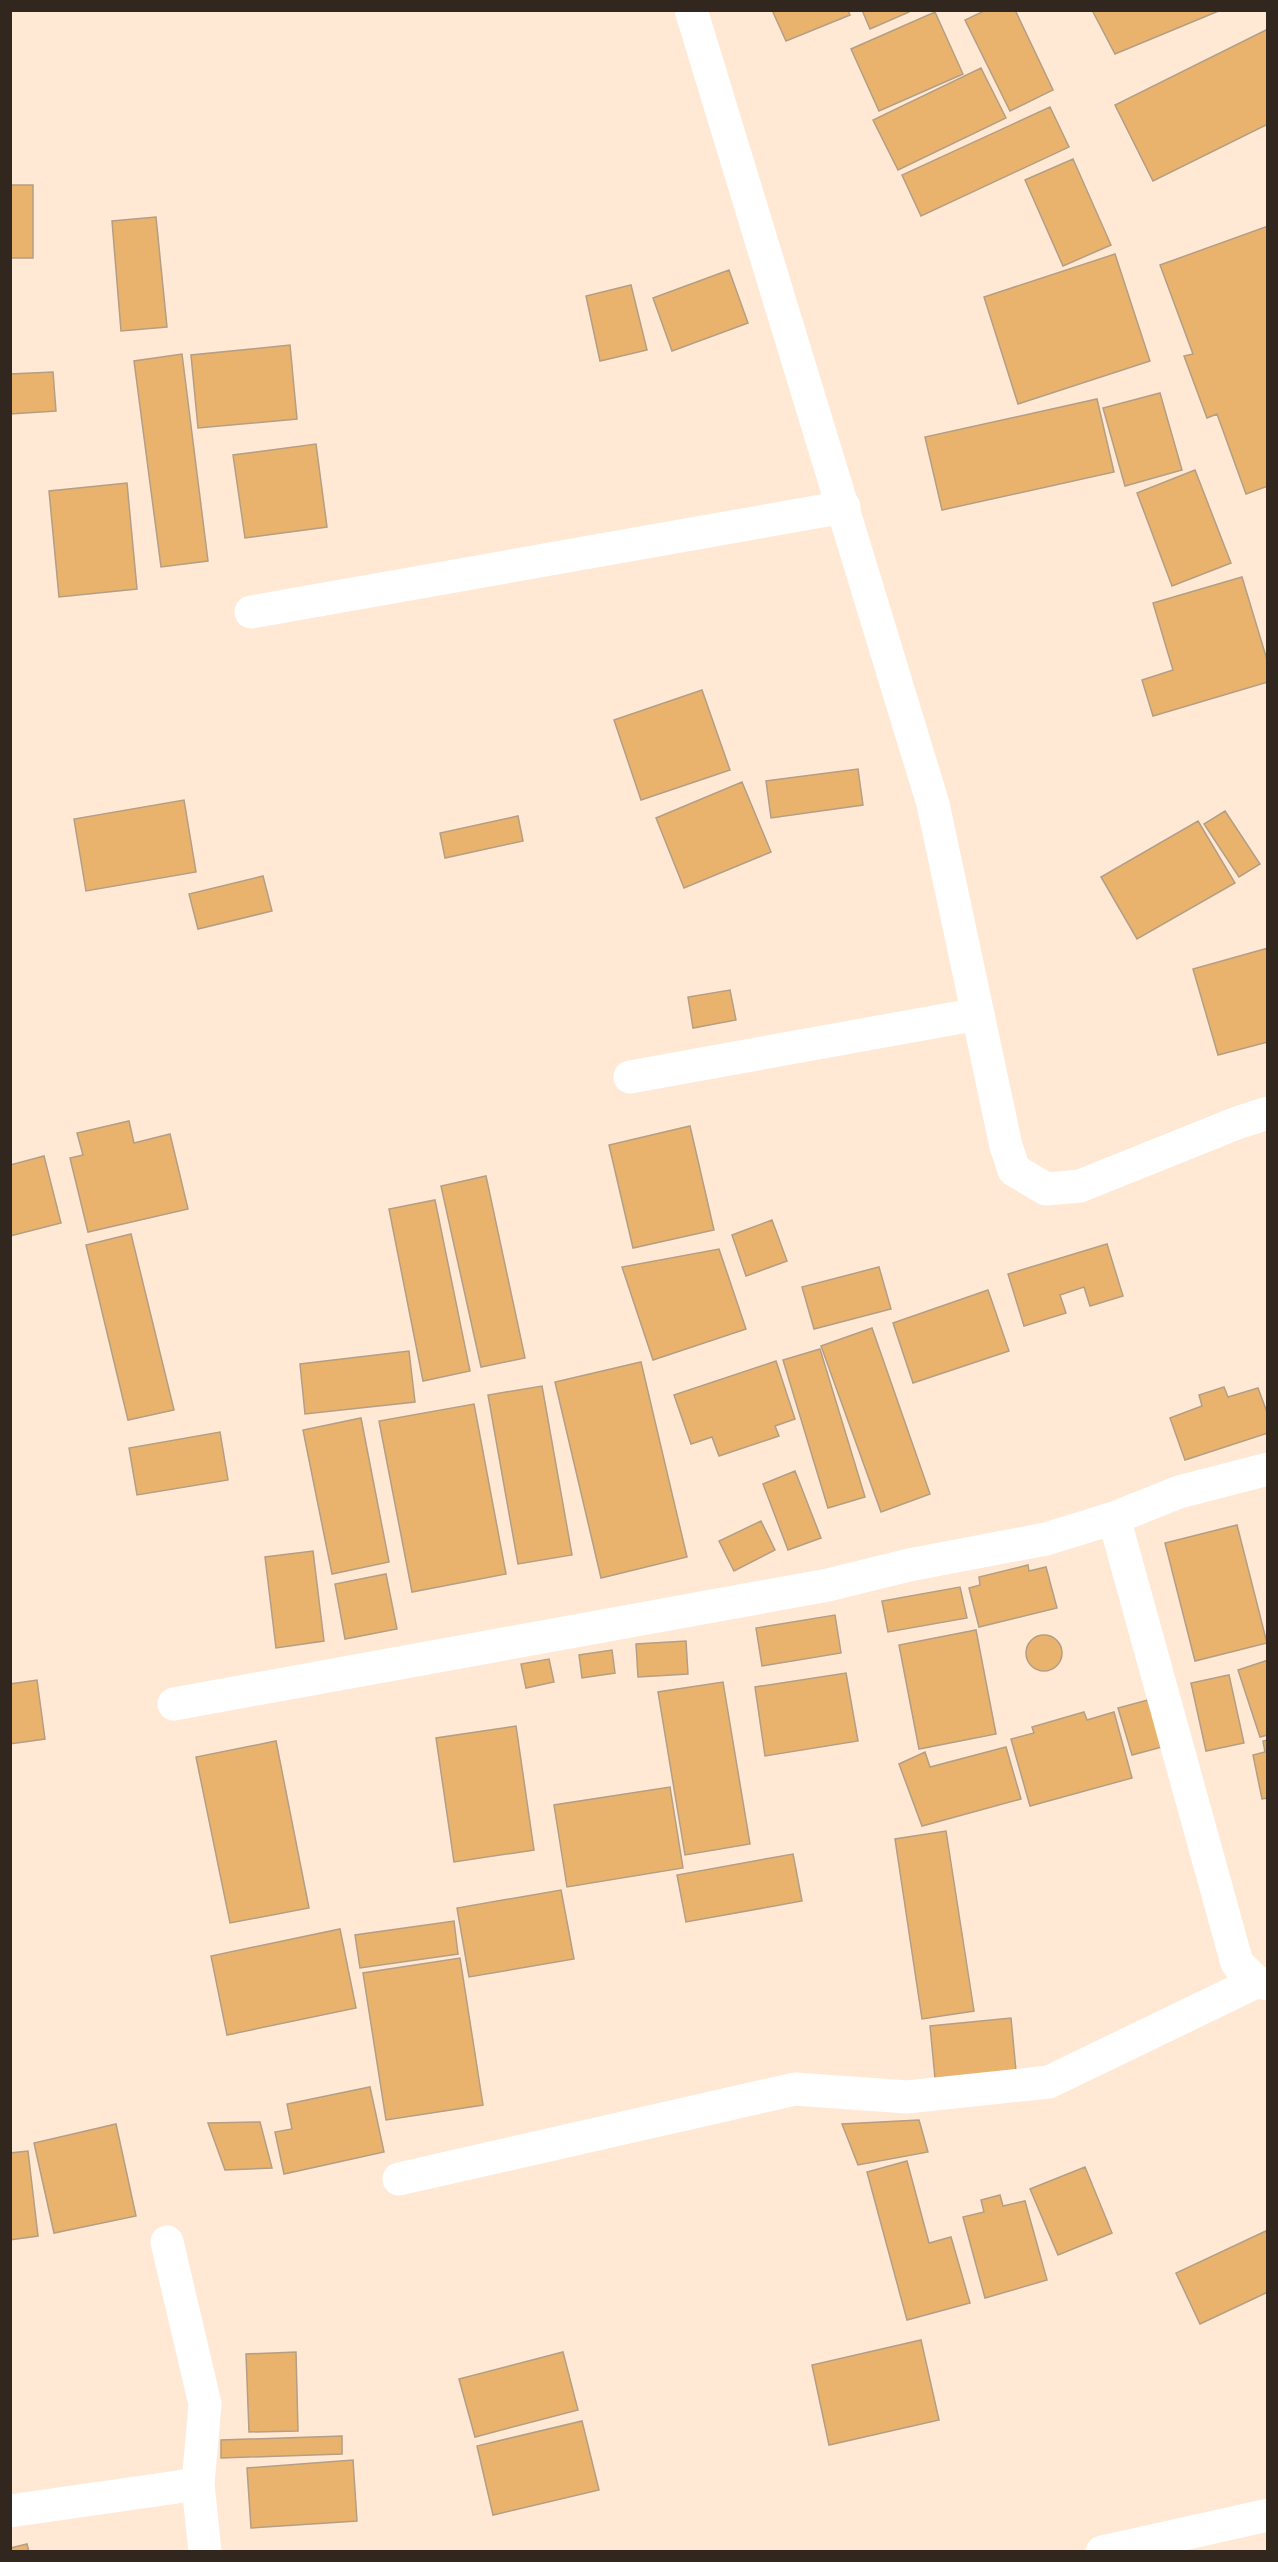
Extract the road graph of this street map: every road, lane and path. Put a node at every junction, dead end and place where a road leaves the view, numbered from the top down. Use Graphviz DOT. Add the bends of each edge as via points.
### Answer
graph roads {
  1 [pos="691,10"];
  2 [pos="844,507"];
  3 [pos="251,612"];
  4 [pos="978,1014"];
  5 [pos="630,1077"];
  6 [pos="1268,1113"];
  7 [pos="1268,1469"];
  8 [pos="1114,1518"];
  9 [pos="174,1704"];
  10 [pos="1262,1983"];
  11 [pos="399,2179"];
  12 [pos="167,2242"];
  13 [pos="198,2484"];
  14 [pos="10,2511"];
  15 [pos="1268,2515"];
  16 [pos="205,2552"];
  17 [pos="1101,2552"];
  1 -- 2 [label="street"];
  2 -- 3 [label="street"];
  2 -- 4 [label="street" via="933,804"];
  4 -- 5 [label="street"];
  4 -- 6 [label="street" via="1014,1170 1046,1189 1080,1186"];
  7 -- 8 [label="street" via="1179,1492"];
  8 -- 9 [label="street" via="1046,1539 828,1585"];
  8 -- 10 [label="street" via="1237,1963"];
  10 -- 11 [label="street" via="1049,2082 907,2097 795,2090"];
  12 -- 13 [label="street" via="205,2404"];
  13 -- 14 [label="street"];
  13 -- 16 [label="street"];
  15 -- 17 [label="street"];
}
